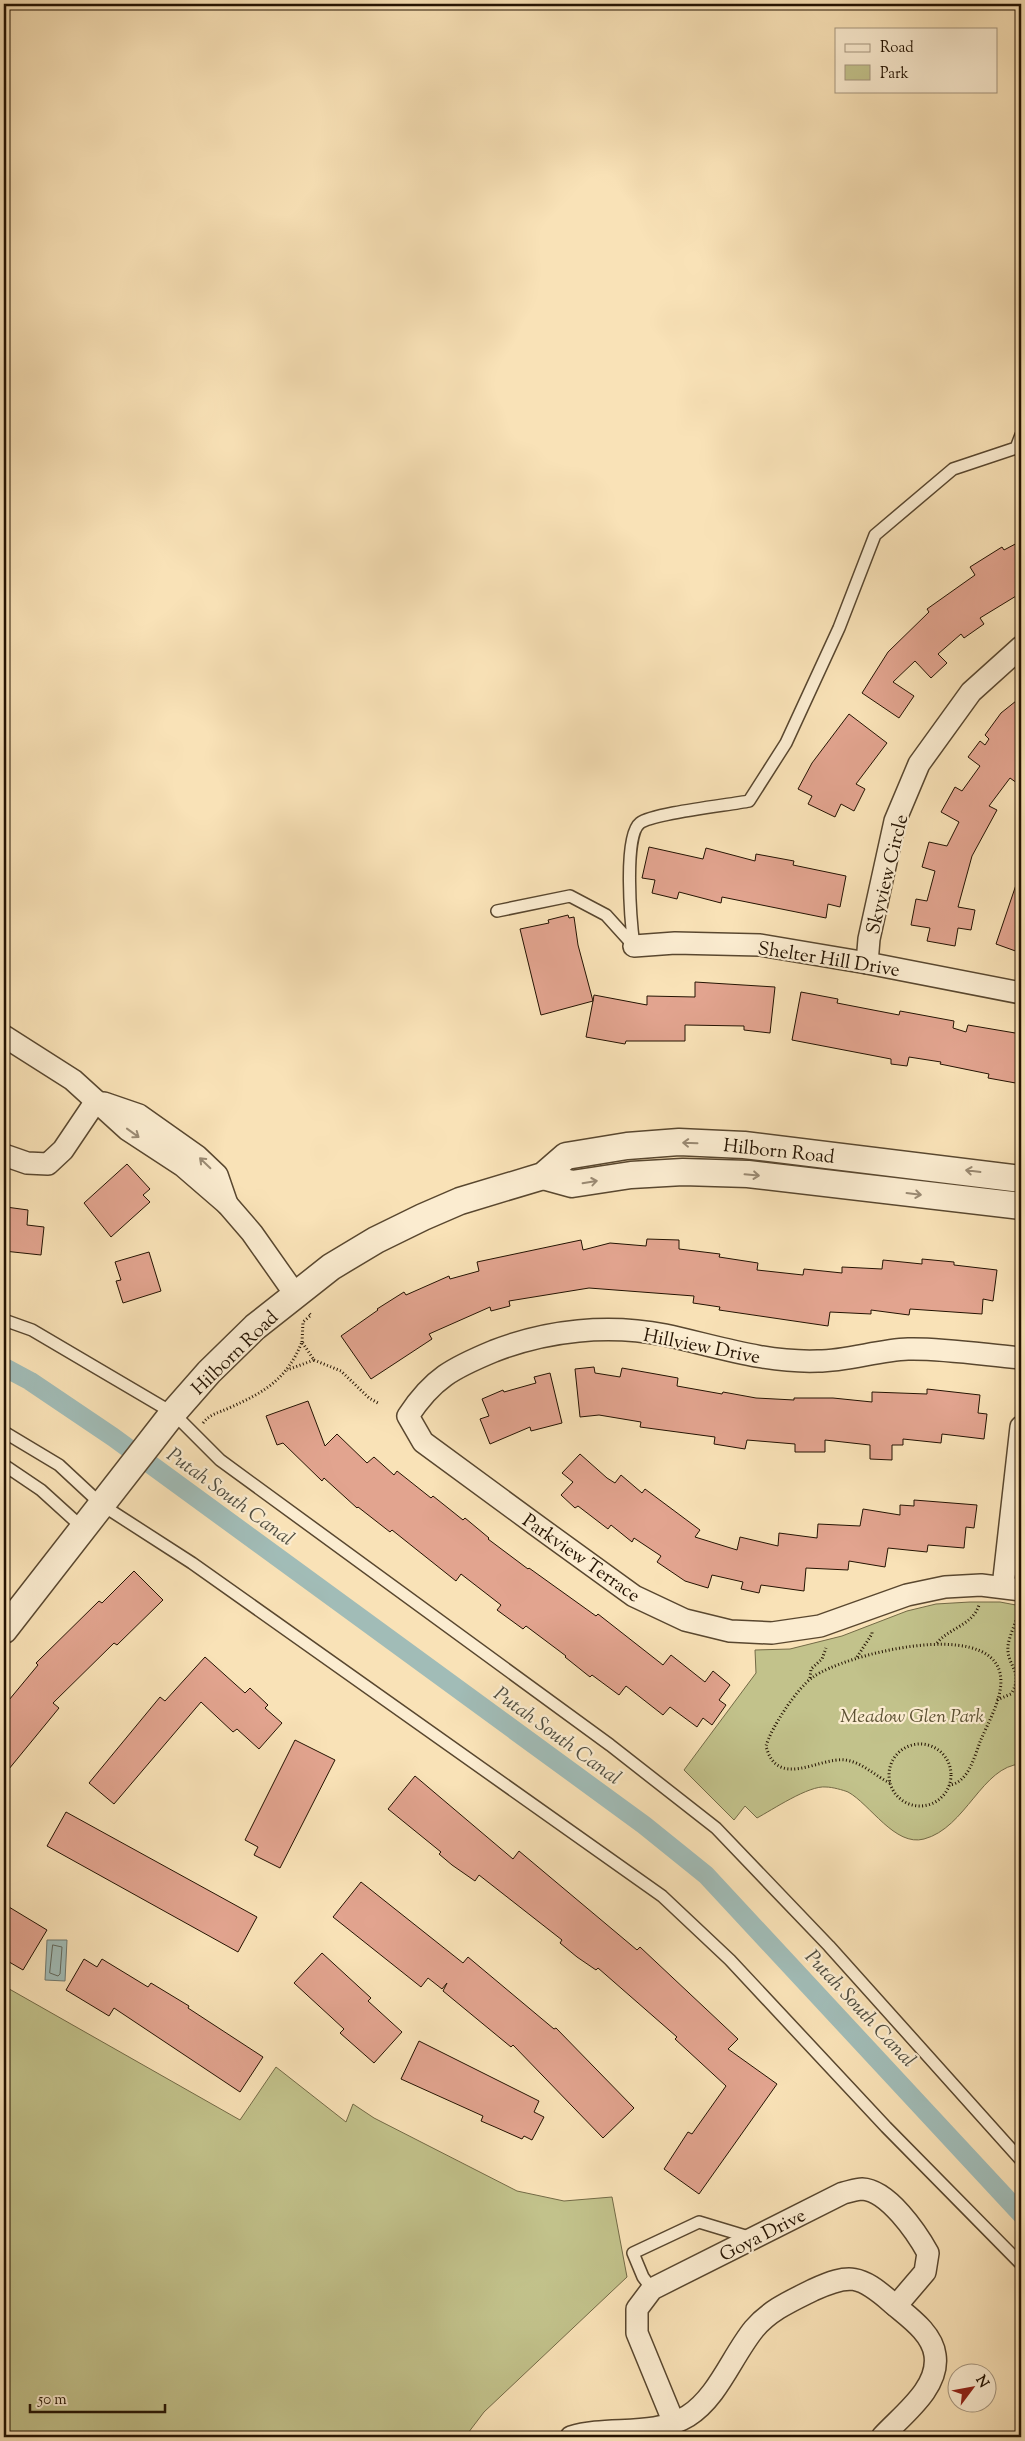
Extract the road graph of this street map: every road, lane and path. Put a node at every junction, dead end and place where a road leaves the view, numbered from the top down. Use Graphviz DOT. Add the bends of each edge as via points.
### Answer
graph roads {
  1 [pos="1021,435"];
  2 [pos="1019,448"];
  3 [pos="1021,647"];
  4 [pos="497,911"];
  5 [pos="634,946"];
  6 [pos="867,963"];
  7 [pos="1021,993"];
  8 [pos="4,1036"];
  9 [pos="96,1100"];
  10 [pos="162,1130"];
  11 [pos="4,1154"];
  12 [pos="184,1166"];
  13 [pos="543,1176"];
  14 [pos="1021,1179"];
  15 [pos="227,1204"];
  16 [pos="1021,1206"];
  17 [pos="295,1294"];
  18 [pos="4,1320"];
  19 [pos="1021,1358"];
  20 [pos="314,1360"];
  21 [pos="287,1370"];
  22 [pos="378,1403"];
  23 [pos="408,1416"];
  24 [pos="169,1419"];
  25 [pos="1021,1427"];
  26 [pos="4,1432"];
  27 [pos="194,1434"];
  28 [pos="4,1465"];
  29 [pos="106,1500"];
  30 [pos="84,1529"];
  31 [pos="1015,1595"];
  32 [pos="979,1604"];
  33 [pos="4,1630"];
  34 [pos="872,1632"];
  35 [pos="937,1644"];
  36 [pos="826,1648"];
  37 [pos="856,1658"];
  38 [pos="810,1679"];
  39 [pos="996,1701"];
  40 [pos="890,1782"];
  41 [pos="949,1786"];
  42 [pos="1021,2160"];
  43 [pos="753,2238"];
  44 [pos="1021,2264"];
  45 [pos="652,2289"];
  46 [pos="896,2306"];
  47 [pos="674,2423"];
  48 [pos="571,2437"];
  49 [pos="882,2437"];
  1 -- 2 [label="lane"];
  2 -- 5 [label="lane" via="954,469 875,535 839,628 786,743 749,802 650,818 636,827 632,838 629,905"];
  3 -- 6 [label="street, Skyview Circle" via="971,692 919,764 896,821"];
  4 -- 5 [label="lane" via="570,896 606,914"];
  5 -- 6 [label="street, Shelter Hill Drive" via="675,943 760,945"];
  6 -- 7 [label="street, Shelter Hill Drive"];
  8 -- 9 [label="street" via="73,1080"];
  9 -- 10 [label="street" via="139,1115"];
  9 -- 11 [label="street" via="63,1150 48,1164 27,1163"];
  9 -- 12 [label="street, one-way" via="128,1130"];
  10 -- 12 [label="street"];
  15 -- 10 [label="street, one-way" via="217,1175 198,1156"];
  12 -- 15 [label="street"];
  14 -- 13 [label="street, Hilborn Road, one-way" via="744,1144 679,1142 566,1156"];
  13 -- 16 [label="street, Hilborn Road, one-way" via="572,1184 666,1173 748,1174"];
  13 -- 17 [label="street, Hilborn Road" via="468,1198 423,1217 331,1267"];
  15 -- 17 [label="street"];
  17 -- 24 [label="street, Hilborn Road" via="254,1327 209,1372"];
  18 -- 24 [label="lane" via="32,1330"];
  19 -- 23 [label="street, Hillview Drive" via="908,1349 818,1361 749,1356 664,1335 613,1330 570,1331 516,1343 471,1361 443,1376 424,1392"];
  20 -- 21 [label="path"];
  20 -- 21 [label="path" via="302,1342"];
  20 -- 22 [label="path" via="341,1371"];
  21 -- 27 [label="path" via="261,1392 208,1416"];
  23 -- 31 [label="street, Parkview Terrace" via="423,1442 520,1514 634,1596 685,1620 730,1631 772,1633 820,1626 907,1595 945,1587 981,1585"];
  24 -- 27 [label="lane"];
  24 -- 29 [label="street, Hilborn Road"];
  25 -- 31 [label="street"];
  26 -- 29 [label="lane"];
  27 -- 42 [label="lane" via="220,1460 610,1745 716,1828 829,1946"];
  28 -- 30 [label="lane" via="41,1490"];
  29 -- 30 [label="street, Hilborn Road"];
  29 -- 44 [label="lane" via="662,1896 730,1960"];
  30 -- 33 [label="street, Hilborn Road"];
  31 -- 39 [label="path" via="1008,1652 1017,1681 1011,1694"];
  32 -- 35 [label="path" via="972,1617 943,1636"];
  34 -- 37 [label="path"];
  35 -- 37 [label="path"];
  35 -- 39 [label="path" via="973,1647 992,1658 1001,1684"];
  36 -- 38 [label="path" via="822,1659 811,1669"];
  37 -- 38 [label="path" via="828,1668"];
  38 -- 40 [label="path" via="768,1737 766,1746 771,1758 779,1765 796,1770 846,1760"];
  39 -- 41 [label="path" via="969,1770 956,1784"];
  40 -- 41 [label="path" via="905,1802 921,1806 938,1800"];
  40 -- 41 [label="path" via="890,1766 900,1751 907,1746 925,1744 934,1747 947,1760"];
  43 -- 45 [label="street, Goya Drive"];
  43 -- 45 [label="lane" via="700,2222 632,2253 643,2278"];
  43 -- 46 [label="street, Goya Drive" via="843,2193 864,2189 888,2200 916,2232 928,2253 925,2272"];
  45 -- 47 [label="street, Goya Drive" via="637,2309 637,2333"];
  46 -- 47 [label="street" via="865,2282 849,2278 832,2281 782,2305 754,2329 704,2402"];
  46 -- 49 [label="street" via="926,2332 934,2348 937,2366 932,2382"];
  47 -- 48 [label="street" via="651,2430 588,2432"];
}
